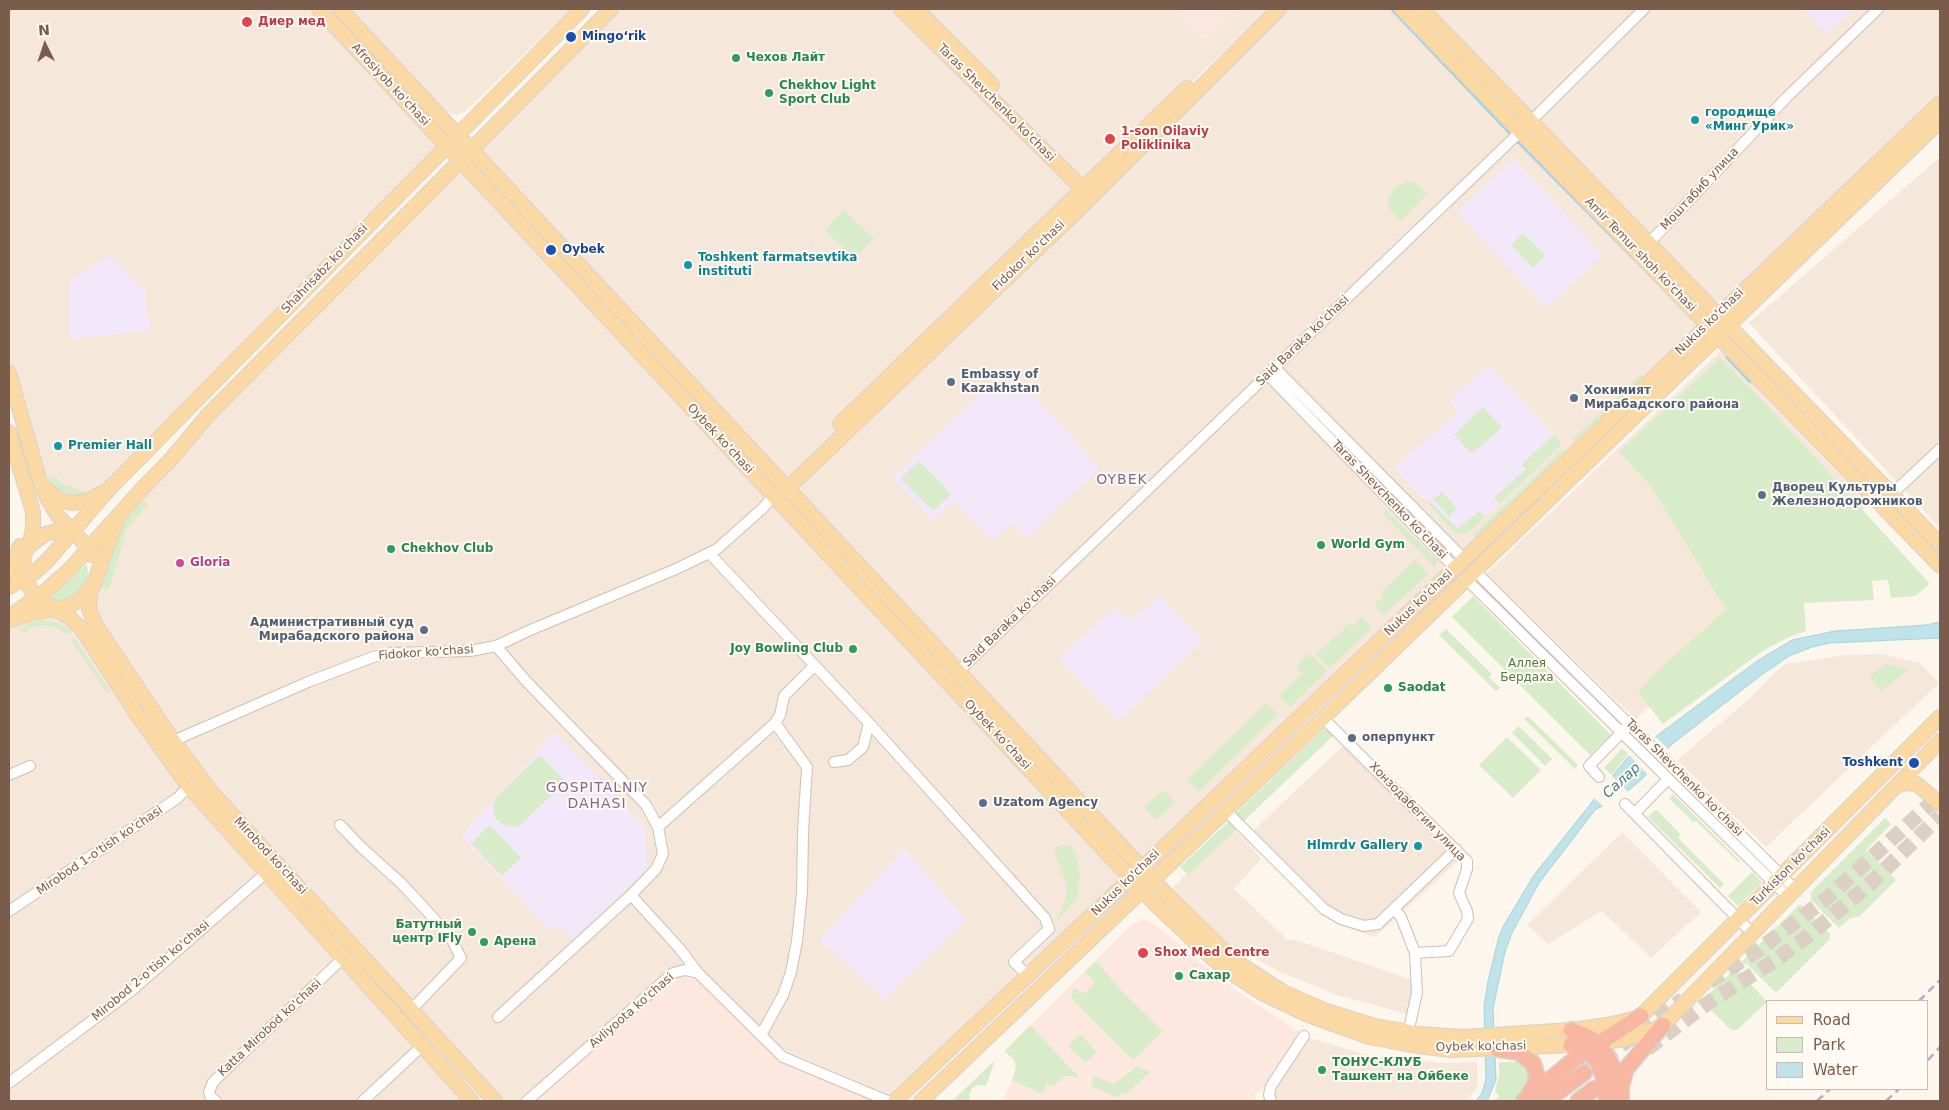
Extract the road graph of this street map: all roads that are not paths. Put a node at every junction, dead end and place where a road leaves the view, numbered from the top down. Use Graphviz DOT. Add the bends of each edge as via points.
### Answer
graph roads {
  1 [pos="320,9"];
  2 [pos="340,9"];
  3 [pos="582,9"];
  4 [pos="611,9"];
  5 [pos="902,9"];
  6 [pos="916,9"];
  7 [pos="1268,9"];
  8 [pos="1279,9"];
  9 [pos="1402,9"];
  10 [pos="1422,9"];
  11 [pos="1644,9"];
  12 [pos="1878,9"];
  13 [pos="1940,103"];
  14 [pos="1940,121"];
  15 [pos="1526,126"];
  16 [pos="457,134"];
  17 [pos="446,145"];
  18 [pos="471,150"];
  19 [pos="461,160"];
  20 [pos="1090,190"];
  21 [pos="1649,243"];
  22 [pos="1638,253"];
  23 [pos="1718,315"];
  24 [pos="1707,325"];
  25 [pos="1729,326"];
  26 [pos="1718,336"];
  27 [pos="1272,371"];
  28 [pos="9,373"];
  29 [pos="25,432"];
  30 [pos="9,434"];
  31 [pos="1940,449"];
  32 [pos="40,482"];
  33 [pos="24,484"];
  34 [pos="784,485"];
  35 [pos="109,490"];
  36 [pos="1892,494"];
  37 [pos="774,496"];
  38 [pos="1881,505"];
  39 [pos="119,515"];
  40 [pos="71,532"];
  41 [pos="1939,541"];
  42 [pos="27,549"];
  43 [pos="88,549"];
  44 [pos="709,552"];
  45 [pos="1460,564"];
  46 [pos="1940,566"];
  47 [pos="9,570"];
  48 [pos="1471,575"];
  49 [pos="25,578"];
  50 [pos="92,584"];
  51 [pos="9,587"];
  52 [pos="36,596"];
  53 [pos="56,609"];
  54 [pos="9,617"];
  55 [pos="9,622"];
  56 [pos="496,646"];
  57 [pos="814,666"];
  58 [pos="127,672"];
  59 [pos="958,672"];
  60 [pos="115,681"];
  61 [pos="1323,718"];
  62 [pos="1940,718"];
  63 [pos="775,723"];
  64 [pos="869,723"];
  65 [pos="1633,727"];
  66 [pos="1625,736"];
  67 [pos="173,741"];
  68 [pos="1940,741"];
  69 [pos="1935,750"];
  70 [pos="834,762"];
  71 [pos="30,766"];
  72 [pos="9,775"];
  73 [pos="1664,775"];
  74 [pos="1599,777"];
  75 [pos="1899,785"];
  76 [pos="189,788"];
  77 [pos="1625,804"];
  78 [pos="1940,804"];
  79 [pos="1225,810"];
  80 [pos="1635,814"];
  81 [pos="340,824"];
  82 [pos="658,827"];
  83 [pos="1456,849"];
  84 [pos="256,852"];
  85 [pos="1142,868"];
  86 [pos="266,873"];
  87 [pos="1131,879"];
  88 [pos="1152,880"];
  89 [pos="1778,880"];
  90 [pos="1141,890"];
  91 [pos="1792,894"];
  92 [pos="631,895"];
  93 [pos="1394,909"];
  94 [pos="9,911"];
  95 [pos="1739,919"];
  96 [pos="1753,934"];
  97 [pos="682,952"];
  98 [pos="1415,953"];
  99 [pos="343,958"];
  100 [pos="674,973"];
  101 [pos="698,974"];
  102 [pos="1028,977"];
  103 [pos="411,1010"];
  104 [pos="1641,1016"];
  105 [pos="498,1017"];
  106 [pos="1663,1026"];
  107 [pos="1646,1032"];
  108 [pos="1408,1033"];
  109 [pos="760,1035"];
  110 [pos="1304,1036"];
  111 [pos="1571,1038"];
  112 [pos="1498,1042"];
  113 [pos="1481,1043"];
  114 [pos="422,1046"];
  115 [pos="1593,1047"];
  116 [pos="452,1054"];
  117 [pos="439,1065"];
  118 [pos="1584,1073"];
  119 [pos="9,1084"];
  120 [pos="1594,1089"];
  121 [pos="897,1100"];
  122 [pos="1616,1100"];
  123 [pos="216,1101"];
  124 [pos="363,1101"];
  125 [pos="472,1101"];
  126 [pos="495,1101"];
  127 [pos="527,1101"];
  128 [pos="921,1101"];
  129 [pos="1271,1101"];
  130 [pos="1524,1101"];
  131 [pos="1546,1101"];
  132 [pos="1578,1101"];
  1 -- 17 [label="main road, Afrosiyob ko'chasi"];
  2 -- 16 [label="main road, Afrosiyob ko'chasi"];
  3 -- 16 [label="main road, Shahrisabz ko'chasi"];
  4 -- 18 [label="main road, Shahrisabz ko'chasi"];
  5 -- 20 [label="main road, Taras Shevchenko ko'chasi"];
  6 -- 20 [label="main road, Taras Shevchenko ko'chasi"];
  7 -- 20 [label="main road, Fidokor ko'chasi"];
  8 -- 20 [label="main road, Fidokor ko'chasi"];
  9 -- 15 [label="main road, Amir Temur shoh ko'chasi"];
  10 -- 15 [label="main road, Amir Temur shoh ko'chasi"];
  11 -- 15 [label="street, Said Baraka ko'chasi"];
  12 -- 21 [label="street, Моштабиб улица" via="1786,98"];
  13 -- 23 [label="main road, Nukus ko'chasi"];
  14 -- 25 [label="main road, Nukus ko'chasi"];
  15 -- 21 [label="main road, Amir Temur shoh ko'chasi"];
  15 -- 22 [label="main road, Amir Temur shoh ko'chasi"];
  15 -- 27 [label="street, Said Baraka ko'chasi"];
  16 -- 17 [label="main road, Shahrisabz ko'chasi"];
  16 -- 18 [label="main road, Afrosiyob ko'chasi"];
  17 -- 19 [label="main road, Afrosiyob ko'chasi"];
  17 -- 35 [label="main road, Shahrisabz ko'chasi"];
  18 -- 19 [label="main road, Shahrisabz ko'chasi"];
  18 -- 34 [label="main road, Oybek ko'chasi"];
  19 -- 37 [label="main road, Oybek ko'chasi"];
  19 -- 39 [label="main road, Shahrisabz ko'chasi" via="206,416"];
  20 -- 34 [label="main road, Fidokor ko'chasi"];
  21 -- 22 [label="main road"];
  21 -- 23 [label="main road, Amir Temur shoh ko'chasi"];
  22 -- 24 [label="main road, Amir Temur shoh ko'chasi"];
  23 -- 24 [label="main road, Nukus ko'chasi"];
  23 -- 25 [label="main road, Amir Temur shoh ko'chasi"];
  24 -- 26 [label="main road, Amir Temur shoh ko'chasi"];
  24 -- 45 [label="main road, Nukus ko'chasi"];
  25 -- 26 [label="main road, Nukus ko'chasi"];
  25 -- 36 [label="main road, Amir Temur shoh ko'chasi"];
  26 -- 38 [label="main road, Amir Temur shoh ko'chasi"];
  26 -- 48 [label="main road, Nukus ko'chasi"];
  27 -- 45 [label="street, Taras Shevchenko ko'chasi"];
  27 -- 59 [label="street, Said Baraka ko'chasi"];
  28 -- 29 [label="main road"];
  29 -- 30 [label="main road" via="16,430"];
  29 -- 32 [label="main road"];
  30 -- 33 [label="main road"];
  31 -- 36 [label="street"];
  32 -- 35 [label="main road" via="53,496 72,503"];
  32 -- 40 [label="main road" via="52,508"];
  33 -- 42 [label="main road" via="34,520"];
  33 -- 47 [label="main road" via="25,532"];
  34 -- 37 [label="main road, Fidokor ko'chasi"];
  34 -- 59 [label="main road, Oybek ko'chasi"];
  35 -- 40 [label="main road, Shahrisabz ko'chasi"];
  36 -- 38 [label="main road"];
  36 -- 41 [label="main road, Amir Temur shoh ko'chasi"];
  37 -- 44 [label="street, Fidokor ko'chasi"];
  37 -- 87 [label="main road, Oybek ko'chasi"];
  38 -- 46 [label="main road, Amir Temur shoh ko'chasi"];
  39 -- 43 [label="main road, Shahrisabz ko'chasi"];
  39 -- 50 [label="main road, Shahrisabz ko'chasi"];
  40 -- 42 [label="main road" via="45,534"];
  40 -- 43 [label="main road"];
  40 -- 49 [label="main road, Shahrisabz ko'chasi" via="47,561"];
  42 -- 47 [label="main road"];
  42 -- 49 [label="main road" via="22,570"];
  43 -- 50 [label="main road" via="94,564"];
  43 -- 52 [label="main road, Shahrisabz ko'chasi" via="62,576"];
  44 -- 56 [label="street, Fidokor ko'chasi"];
  44 -- 57 [label="street"];
  45 -- 48 [label="main road, Taras Shevchenko ko'chasi"];
  45 -- 85 [label="main road, Nukus ko'chasi"];
  48 -- 61 [label="main road, Nukus ko'chasi"];
  48 -- 65 [label="street, Taras Shevchenko ko'chasi"];
  48 -- 66 [label="street, Taras Shevchenko ko'chasi"];
  49 -- 51 [label="main road, Shahrisabz ko'chasi"];
  49 -- 52 [label="main road"];
  50 -- 53 [label="main road" via="76,603"];
  50 -- 58 [label="main road, Mirobod ko'chasi" via="89,604 92,618"];
  52 -- 53 [label="main road, Mirobod ko'chasi"];
  52 -- 54 [label="main road, Shahrisabz ko'chasi"];
  53 -- 55 [label="main road" via="32,612"];
  53 -- 60 [label="main road, Mirobod ko'chasi" via="82,629"];
  56 -- 67 [label="street, Fidokor ko'chasi" via="470,651 373,656"];
  56 -- 82 [label="street" via="641,798"];
  57 -- 63 [label="street" via="784,696"];
  57 -- 64 [label="street"];
  58 -- 60 [label="main road"];
  58 -- 67 [label="main road, Mirobod ko'chasi"];
  59 -- 85 [label="main road, Oybek ko'chasi"];
  60 -- 76 [label="main road, Mirobod ko'chasi"];
  61 -- 79 [label="main road, Nukus ko'chasi"];
  61 -- 83 [label="street, Хонзодабегим улица"];
  62 -- 89 [label="main road, Turkiston ko'chasi"];
  63 -- 82 [label="street"];
  63 -- 109 [label="street" via="807,766 802,894 791,972 783,995"];
  64 -- 70 [label="street" via="865,742 859,750 848,760"];
  64 -- 102 [label="street" via="1045,918 1049,929 1014,962"];
  65 -- 66 [label="street"];
  65 -- 89 [label="street, Taras Shevchenko ko'chasi"];
  66 -- 73 [label="street, Taras Shevchenko ko'chasi"];
  66 -- 74 [label="street" via="1589,766"];
  67 -- 84 [label="main road, Mirobod ko'chasi"];
  68 -- 69 [label="main road, Turkiston ko'chasi"];
  69 -- 75 [label="main road, Turkiston ko'chasi"];
  71 -- 72 [label="street"];
  73 -- 80 [label="street"];
  73 -- 89 [label="street, Taras Shevchenko ko'chasi"];
  75 -- 78 [label="main road" via="1917,784"];
  75 -- 91 [label="main road, Turkiston ko'chasi"];
  76 -- 84 [label="main road, Mirobod ko'chasi"];
  76 -- 94 [label="street, Mirobod 1-o'tish ko'chasi" via="176,800"];
  77 -- 80 [label="street"];
  79 -- 88 [label="main road, Nukus ko'chasi"];
  79 -- 93 [label="street" via="1330,914 1350,923 1369,926 1378,924"];
  80 -- 95 [label="street"];
  81 -- 103 [label="street" via="427,911 451,938 461,958"];
  82 -- 92 [label="street" via="662,860"];
  83 -- 93 [label="street"];
  83 -- 98 [label="street, Хонзодабегим улица" via="1468,864 1459,894 1468,910 1468,919 1449,951"];
  84 -- 86 [label="main road, Mirobod ko'chasi"];
  84 -- 103 [label="main road, Mirobod ko'chasi"];
  85 -- 87 [label="main road, Nukus ko'chasi"];
  85 -- 88 [label="main road, Oybek ko'chasi"];
  86 -- 99 [label="main road, Mirobod ko'chasi"];
  86 -- 119 [label="street, Mirobod 2-o'tish ko'chasi" via="130,992"];
  87 -- 90 [label="main road, Oybek ko'chasi"];
  87 -- 102 [label="main road, Nukus ko'chasi"];
  88 -- 90 [label="main road, Nukus ko'chasi"];
  88 -- 108 [label="main road, Oybek ko'chasi" via="1221,948 1269,984 1342,1017"];
  89 -- 91 [label="street, Taras Shevchenko ko'chasi"];
  89 -- 95 [label="main road, Turkiston ko'chasi"];
  90 -- 113 [label="main road, Oybek ko'chasi" via="1218,962 1249,985 1292,1008 1379,1039 1443,1050"];
  90 -- 128 [label="main road, Nukus ko'chasi"];
  91 -- 96 [label="main road, Turkiston ko'chasi"];
  92 -- 97 [label="street"];
  92 -- 105 [label="street"];
  93 -- 98 [label="street" via="1401,917"];
  95 -- 96 [label="street"];
  95 -- 104 [label="main road, Turkiston ko'chasi"];
  96 -- 106 [label="main road, Turkiston ko'chasi"];
  97 -- 100 [label="street" via="682,964"];
  97 -- 101 [label="street"];
  98 -- 108 [label="street" via="1417,993"];
  99 -- 114 [label="main road, Mirobod ko'chasi"];
  99 -- 123 [label="street, Katta Mirobod ko'chasi" via="213,1082 209,1092"];
  100 -- 101 [label="street, Avliyoota ko'chasi" via="685,970"];
  100 -- 127 [label="street, Avliyoota ko'chasi"];
  101 -- 109 [label="street"];
  102 -- 121 [label="main road, Nukus ko'chasi"];
  103 -- 116 [label="main road, Mirobod ko'chasi"];
  104 -- 107 [label="main road" via="1637,1028 1639,1032"];
  104 -- 111 [label="main road, Oybek ko'chasi"];
  104 -- 115 [label="highway"];
  106 -- 107 [label="main road"];
  106 -- 122 [label="highway" via="1626,1069"];
  107 -- 115 [label="main road"];
  108 -- 113 [label="main road, Oybek ko'chasi"];
  109 -- 121 [label="street" via="791,1053"];
  110 -- 129 [label="street" via="1271,1086"];
  111 -- 112 [label="main road, Oybek ko'chasi"];
  111 -- 115 [label="highway" via="1586,1036"];
  112 -- 113 [label="main road, Oybek ko'chasi"];
  112 -- 130 [label="highway" via="1529,1058 1535,1065 1536,1083"];
  114 -- 117 [label="main road, Mirobod ko'chasi"];
  114 -- 124 [label="street"];
  115 -- 122 [label="highway" via="1605,1053 1614,1069"];
  115 -- 130 [label="highway"];
  116 -- 117 [label="main road" via="448,1063"];
  116 -- 126 [label="main road, Mirobod ko'chasi"];
  117 -- 125 [label="main road, Mirobod ko'chasi"];
  118 -- 131 [label="highway"];
  120 -- 132 [label="highway"];
}
